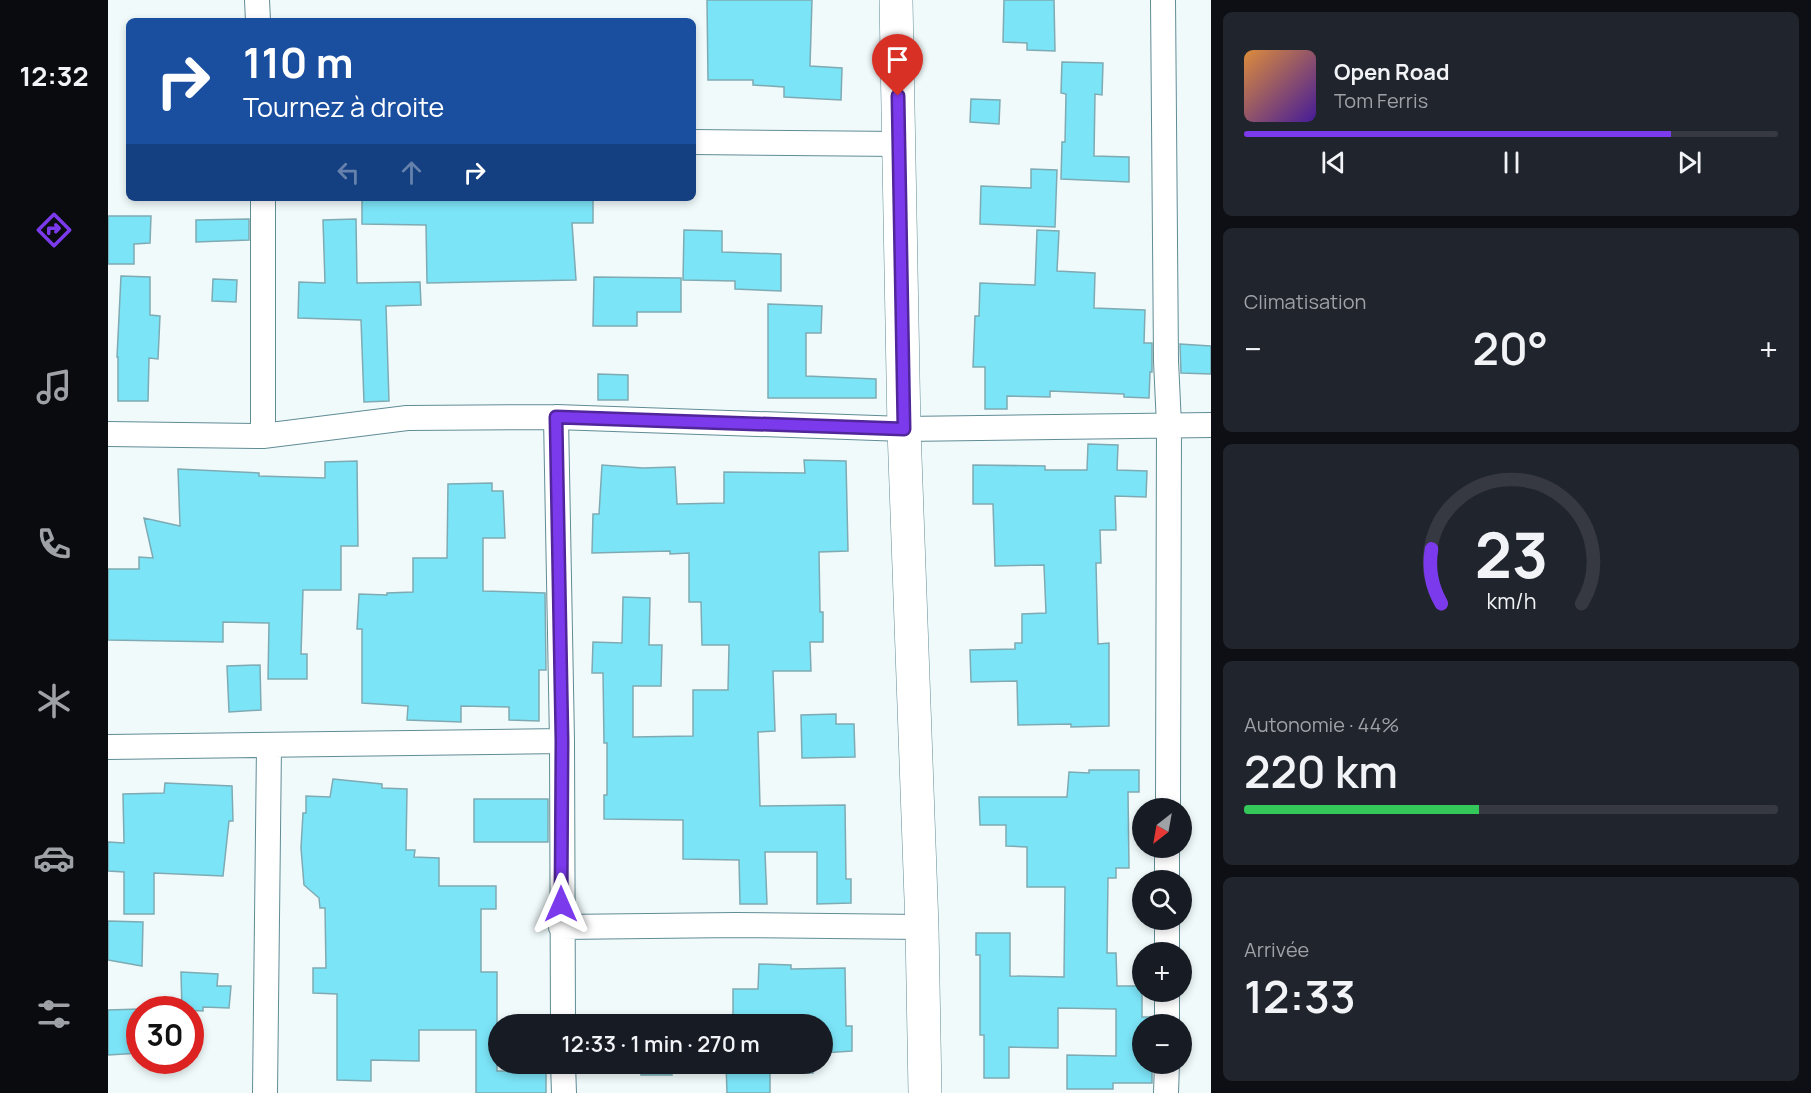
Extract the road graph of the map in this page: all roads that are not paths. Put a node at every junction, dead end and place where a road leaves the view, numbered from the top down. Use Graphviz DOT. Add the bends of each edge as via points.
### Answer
graph roads {
  1 [pos="257,0"];
  2 [pos="896,0"];
  3 [pos="1163,0"];
  4 [pos="258,18"];
  5 [pos="696,142"];
  6 [pos="900,144"];
  7 [pos="263,201"];
  8 [pos="556,417"];
  9 [pos="1169,425"];
  10 [pos="1211,425"];
  11 [pos="904,429"];
  12 [pos="108,434"];
  13 [pos="263,436"];
  14 [pos="562,741"];
  15 [pos="269,745"];
  16 [pos="108,747"];
  17 [pos="1168,798"];
  18 [pos="561,927"];
  19 [pos="922,927"];
  20 [pos="563,1014"];
  21 [pos="563,1074"];
  22 [pos="1167,1074"];
  23 [pos="265,1093"];
  24 [pos="564,1093"];
  25 [pos="925,1093"];
  26 [pos="1166,1093"];
  1 -- 4 [label="street"];
  2 -- 6 [label="street"];
  3 -- 9 [label="street"];
  5 -- 6 [label="street"];
  6 -- 11 [label="street"];
  7 -- 13 [label="street"];
  8 -- 11 [label="street"];
  8 -- 13 [label="street" via="407,418"];
  8 -- 14 [label="street"];
  9 -- 10 [label="street"];
  9 -- 11 [label="street"];
  9 -- 17 [label="street"];
  11 -- 19 [label="street"];
  12 -- 13 [label="street"];
  14 -- 15 [label="street"];
  14 -- 18 [label="street"];
  15 -- 16 [label="street"];
  15 -- 23 [label="street"];
  18 -- 19 [label="street"];
  18 -- 20 [label="street"];
  19 -- 25 [label="street"];
  21 -- 24 [label="street"];
  22 -- 26 [label="street"];
}
